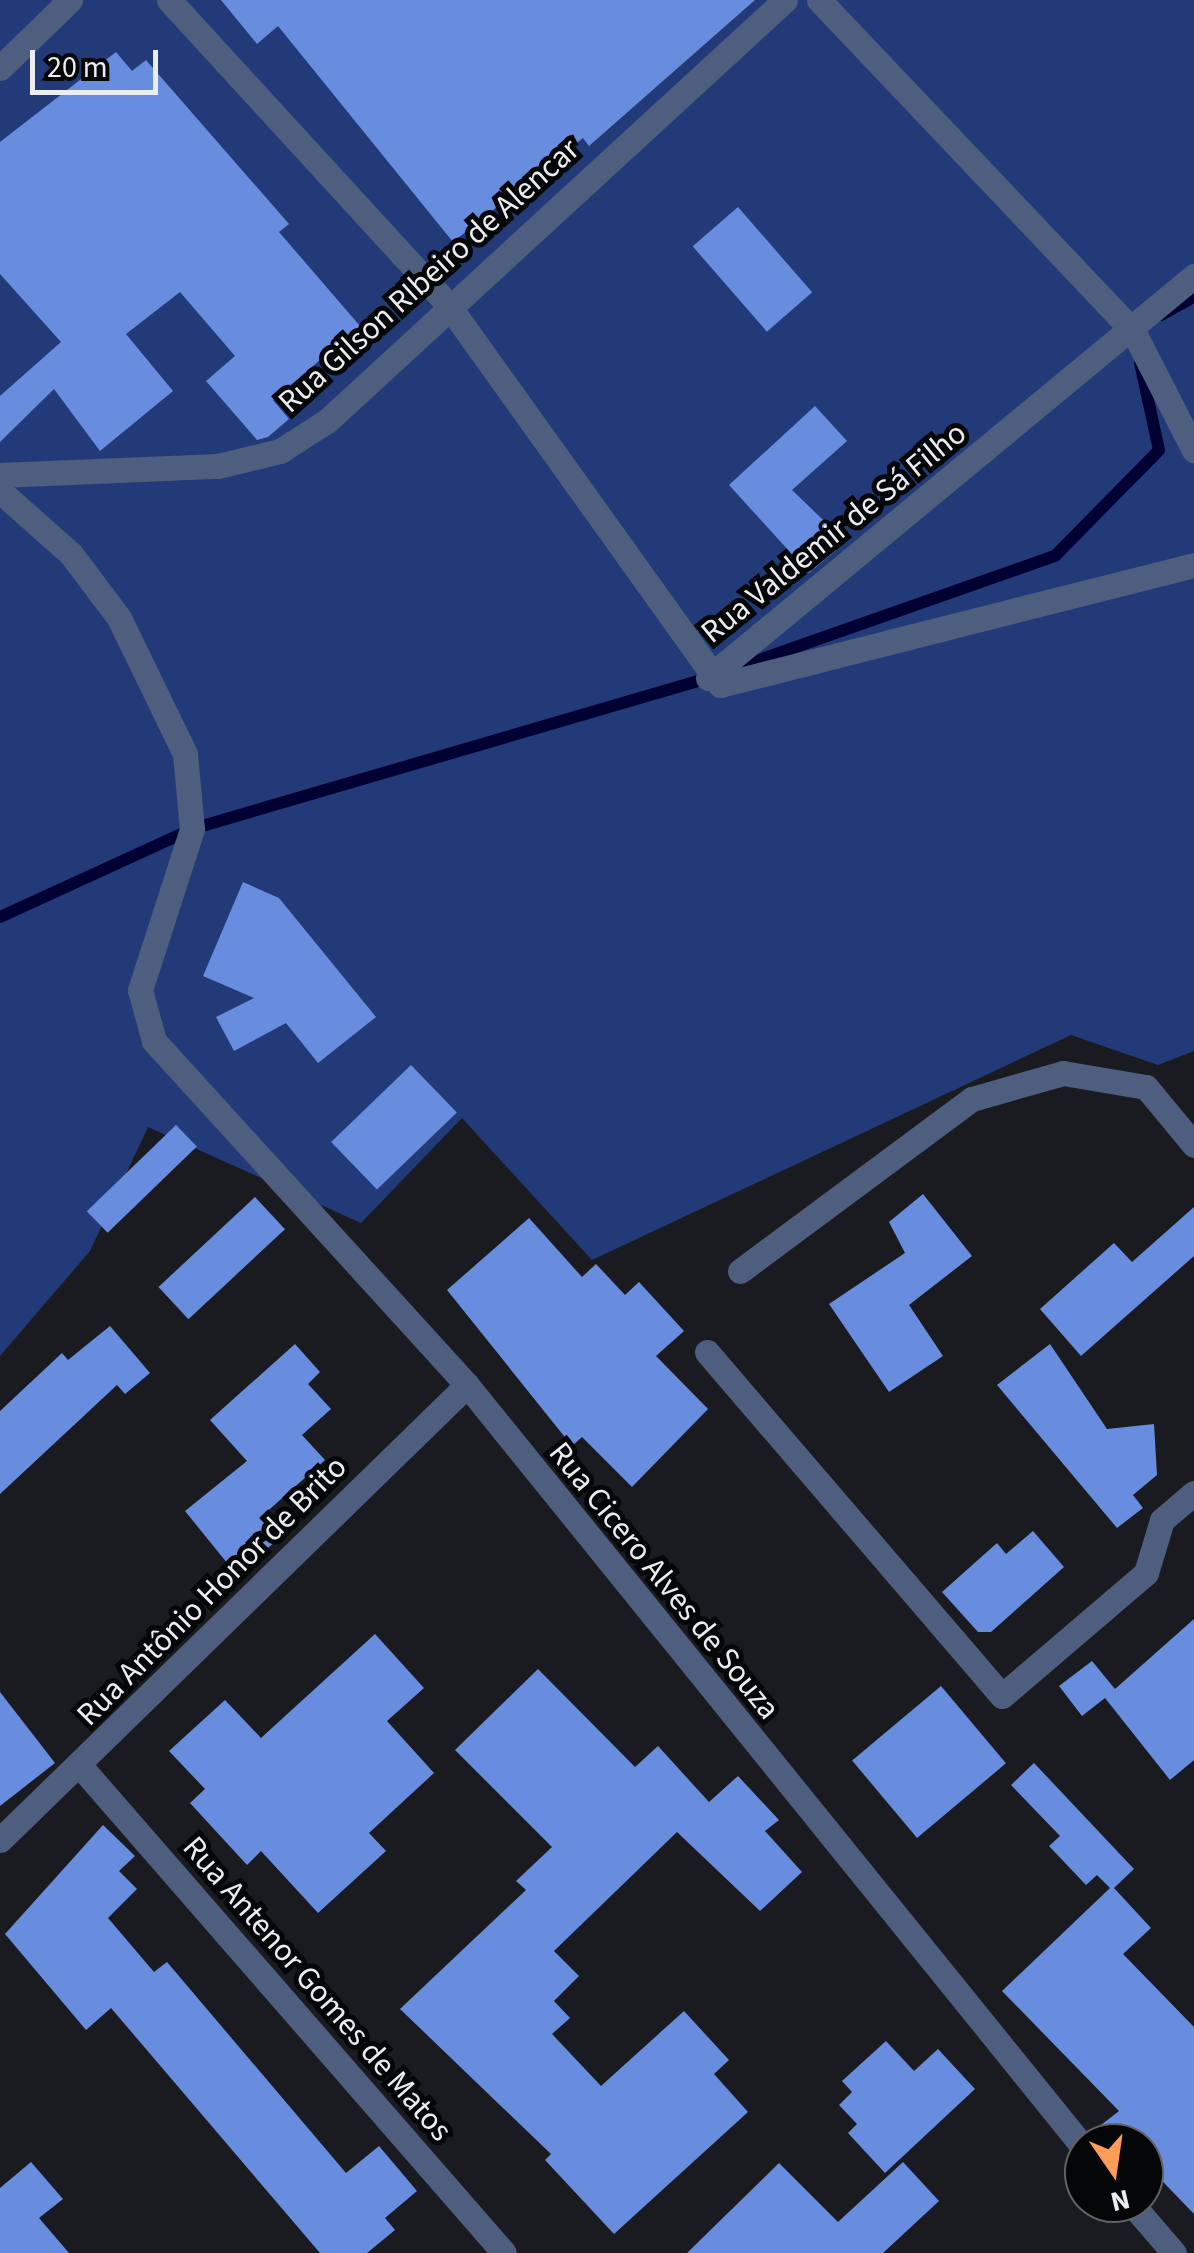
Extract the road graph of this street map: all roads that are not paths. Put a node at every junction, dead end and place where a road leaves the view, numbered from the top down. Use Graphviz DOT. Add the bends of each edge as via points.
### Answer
graph roads {
  1 [pos="70,0"];
  2 [pos="169,0"];
  3 [pos="785,0"];
  4 [pos="818,0"];
  5 [pos="0,68"];
  6 [pos="1194,276"];
  7 [pos="446,302"];
  8 [pos="1134,332"];
  9 [pos="1194,450"];
  10 [pos="0,475"];
  11 [pos="0,491"];
  12 [pos="1194,565"];
  13 [pos="708,678"];
  14 [pos="1194,1144"];
  15 [pos="740,1271"];
  16 [pos="708,1352"];
  17 [pos="467,1385"];
  18 [pos="1194,1493"];
  19 [pos="82,1767"];
  20 [pos="0,1840"];
  21 [pos="1064,2123"];
  22 [pos="1148,2223"];
  23 [pos="504,2253"];
  24 [pos="1174,2253"];
  1 -- 5 [label="street"];
  2 -- 7 [label="street, Rua Valdemir de Sá Filho"];
  3 -- 7 [label="street, Rua Gilson RIbeiro de Alencar"];
  4 -- 8 [label="street"];
  6 -- 8 [label="street, Rua Valdemir de Sá Filho"];
  7 -- 10 [label="street, Rua Gilson RIbeiro de Alencar" via="326,420 280,451 218,466"];
  7 -- 13 [label="street, Rua Valdemir de Sá Filho"];
  8 -- 9 [label="street"];
  8 -- 13 [label="street, Rua Valdemir de Sá Filho"];
  11 -- 17 [label="street, Rua Cicero Alves de Souza" via="71,554 118,618 185,754 192,829 140,990 154,1041"];
  12 -- 13 [label="street" via="720,685"];
  14 -- 15 [label="street" via="1146,1088 1062,1073 972,1100"];
  16 -- 18 [label="street" via="1002,1696 1146,1573 1162,1520"];
  17 -- 19 [label="street, Rua Antônio Honor de Brito"];
  17 -- 21 [label="street, Rua Cicero Alves de Souza"];
  19 -- 20 [label="street, Rua Antônio Honor de Brito"];
  19 -- 23 [label="street, Rua Antenor Gomes de Matos"];
  22 -- 24 [label="street"];
}
